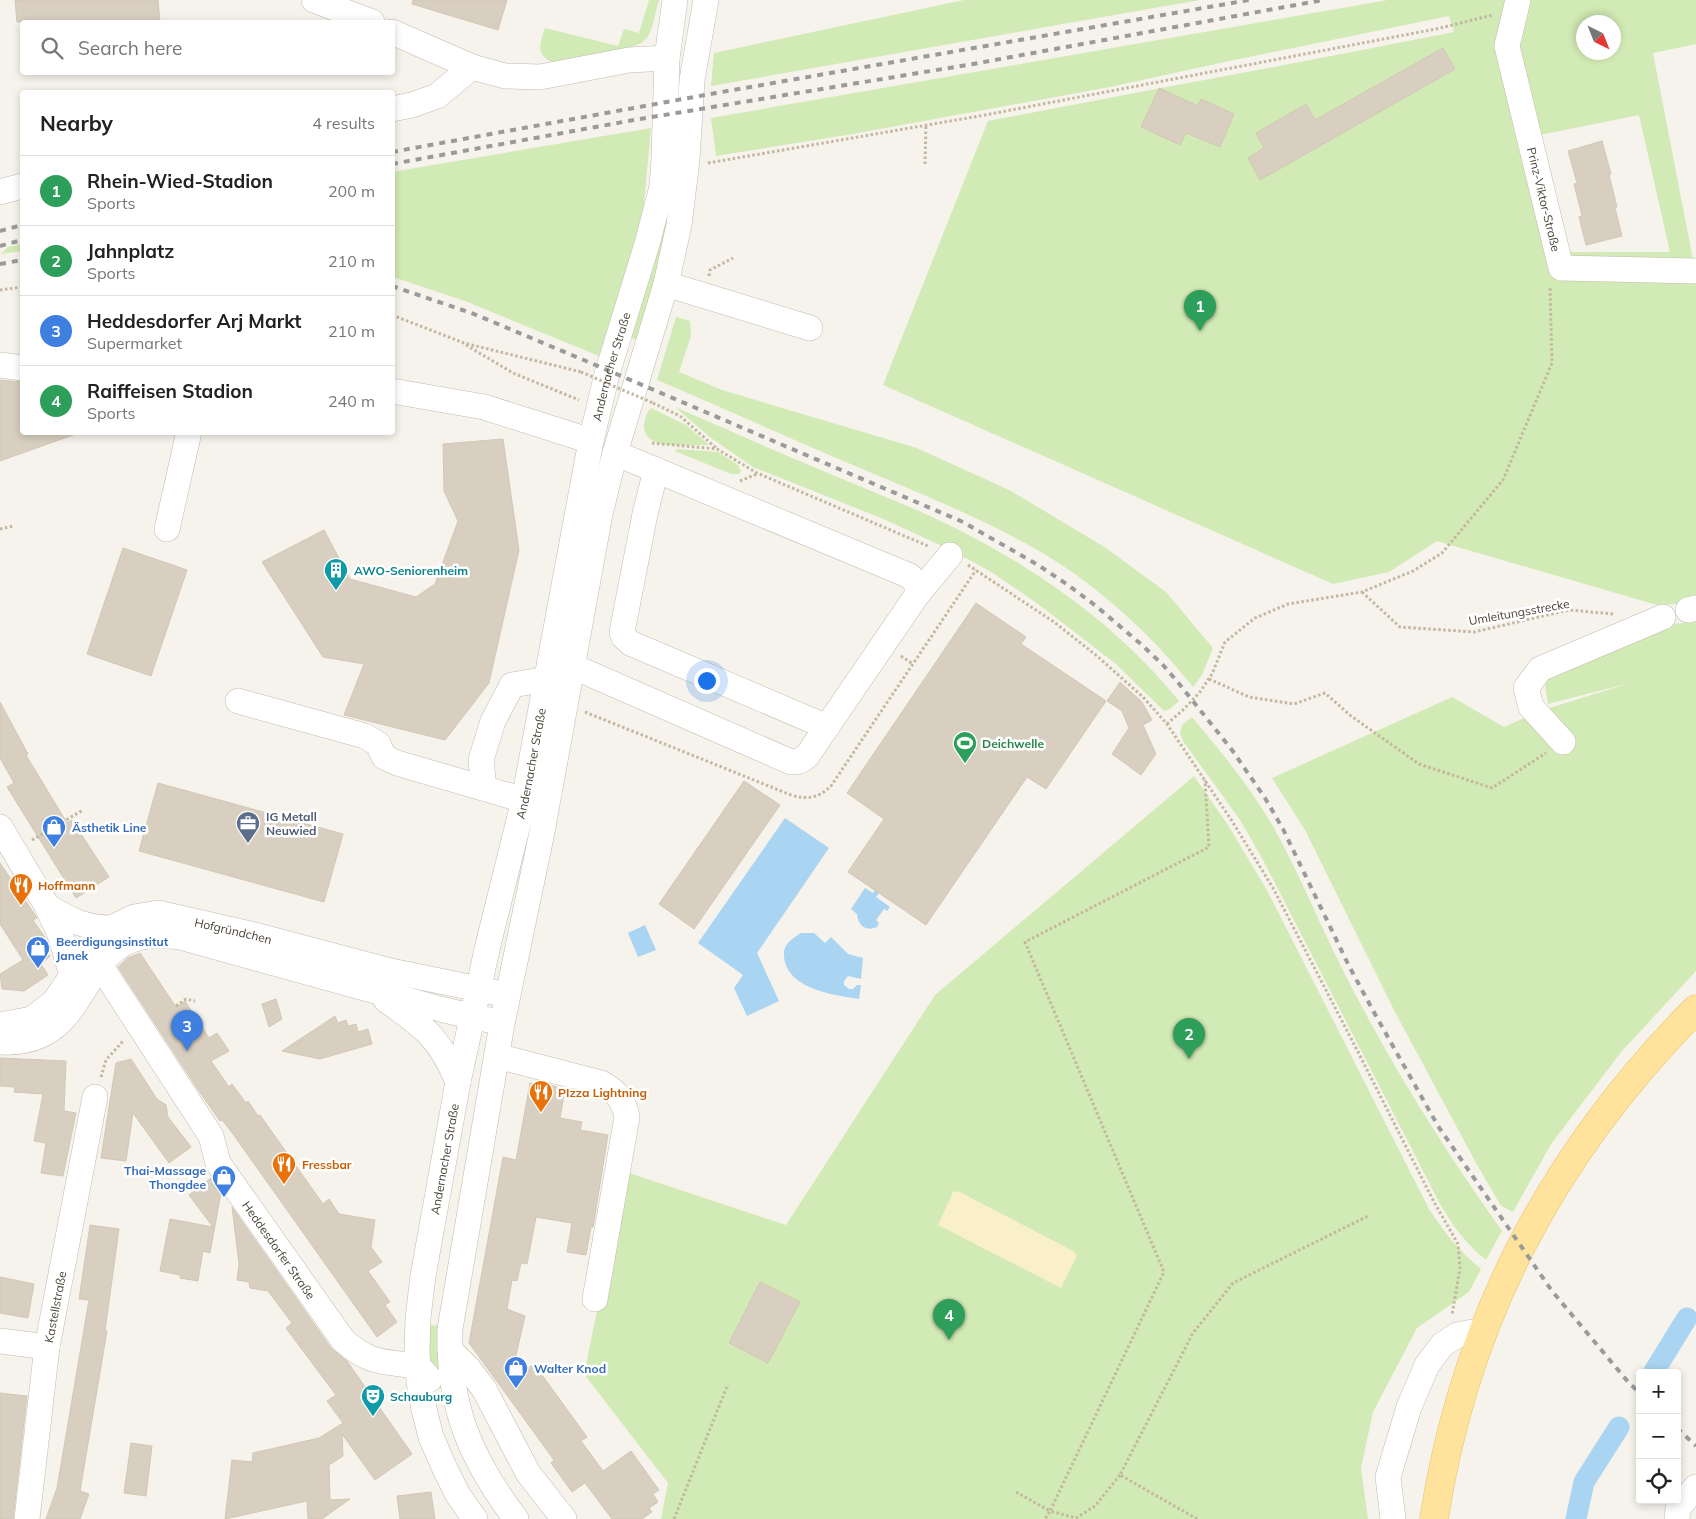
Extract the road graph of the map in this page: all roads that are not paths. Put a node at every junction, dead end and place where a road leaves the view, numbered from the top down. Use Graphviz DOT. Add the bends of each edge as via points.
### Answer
graph roads {
  1 [pos="314,0"];
  2 [pos="675,0"];
  3 [pos="706,0"];
  4 [pos="1517,5"];
  5 [pos="367,20"];
  6 [pos="395,33"];
  7 [pos="667,58"];
  8 [pos="472,67"];
  9 [pos="395,108"];
  10 [pos="20,187"];
  11 [pos="0,192"];
  12 [pos="1696,271"];
  13 [pos="666,284"];
  14 [pos="810,328"];
  15 [pos="0,365"];
  16 [pos="20,368"];
  17 [pos="395,392"];
  18 [pos="188,435"];
  19 [pos="591,440"];
  20 [pos="615,453"];
  21 [pos="656,470"];
  22 [pos="167,529"];
  23 [pos="950,555"];
  24 [pos="917,595"];
  25 [pos="1663,617"];
  26 [pos="572,666"];
  27 [pos="547,679"];
  28 [pos="238,701"];
  29 [pos="827,727"];
  30 [pos="1564,742"];
  31 [pos="484,788"];
  32 [pos="524,800"];
  33 [pos="0,827"];
  34 [pos="47,906"];
  35 [pos="61,937"];
  36 [pos="103,949"];
  37 [pos="72,976"];
  38 [pos="370,989"];
  39 [pos="478,990"];
  40 [pos="508,995"];
  41 [pos="1696,1008"];
  42 [pos="472,1017"];
  43 [pos="502,1024"];
  44 [pos="0,1025"];
  45 [pos="0,1042"];
  46 [pos="497,1056"];
  47 [pos="458,1082"];
  48 [pos="95,1097"];
  49 [pos="595,1299"];
  50 [pos="1482,1330"];
  51 [pos="0,1341"];
  52 [pos="47,1347"];
  53 [pos="450,1350"];
  54 [pos="418,1366"];
  55 [pos="466,1435"];
  56 [pos="451,1482"];
  57 [pos="1696,1487"];
  58 [pos="509,1515"];
  59 [pos="27,1519"];
  60 [pos="451,1519"];
  61 [pos="474,1519"];
  62 [pos="564,1519"];
  63 [pos="1393,1519"];
  64 [pos="1434,1519"];
  65 [pos="1677,1519"];
  1 -- 5 [label="street"];
  2 -- 7 [label="street, Andernacher Straße"];
  3 -- 13 [label="street, Andernacher Straße" via="692,80 680,225"];
  4 -- 12 [label="street, Prinz-Viktor-Straße" via="1507,46 1560,268"];
  6 -- 8 [label="street"];
  7 -- 8 [label="street" via="629,60 540,77 505,76"];
  7 -- 19 [label="street, Andernacher Straße" via="662,187 606,374"];
  8 -- 9 [label="street" via="437,96"];
  10 -- 11 [label="street"];
  13 -- 14 [label="street"];
  13 -- 20 [label="street, Andernacher Straße"];
  15 -- 16 [label="street"];
  17 -- 19 [label="street" via="484,407"];
  18 -- 22 [label="street"];
  19 -- 27 [label="street, Andernacher Straße"];
  20 -- 21 [label="street"];
  20 -- 26 [label="street, Andernacher Straße" via="600,514"];
  21 -- 24 [label="street" via="910,576 918,588"];
  21 -- 29 [label="street" via="622,632 624,638"];
  23 -- 24 [label="street"];
  24 -- 29 [label="street"];
  25 -- 30 [label="street" via="1540,669 1526,688 1531,707"];
  26 -- 29 [label="street" via="791,762 807,756"];
  26 -- 40 [label="street, Andernacher Straße"];
  27 -- 31 [label="street" via="512,685 493,721 481,760"];
  27 -- 32 [label="street, Andernacher Straße"];
  28 -- 31 [label="street" via="365,736 378,744 384,757 397,763"];
  31 -- 32 [label="street"];
  32 -- 39 [label="street, Andernacher Straße"];
  33 -- 34 [label="street"];
  34 -- 35 [label="street"];
  34 -- 36 [label="street" via="68,919 93,928"];
  35 -- 36 [label="street" via="76,948"];
  35 -- 37 [label="street"];
  36 -- 37 [label="street, Hofgründchen"];
  36 -- 38 [label="street, Hofgründchen" via="141,937 180,937"];
  36 -- 39 [label="street, Hofgründchen" via="134,917 158,914"];
  36 -- 45 [label="street" via="80,998 56,1026 27,1040"];
  36 -- 54 [label="street, Heddesdorfer Straße" via="140,1028 211,1136 218,1163 343,1340 363,1356"];
  37 -- 44 [label="street, Hofgründchen" via="54,1002 37,1016"];
  38 -- 42 [label="street, Hofgründchen"];
  38 -- 47 [label="street" via="431,1034"];
  39 -- 40 [label="street, Hofgründchen"];
  39 -- 42 [label="street, Andernacher Straße"];
  40 -- 43 [label="street, Andernacher Straße"];
  41 -- 50 [label="main road" via="1620,1093 1585,1140 1533,1224"];
  42 -- 43 [label="street, Hofgründchen"];
  42 -- 47 [label="street, Andernacher Straße"];
  43 -- 46 [label="street, Andernacher Straße"];
  46 -- 49 [label="street" via="601,1082 620,1097 625,1107 626,1117"];
  46 -- 53 [label="street, Andernacher Straße" via="455,1294"];
  47 -- 54 [label="street, Andernacher Straße" via="423,1276 418,1318"];
  48 -- 52 [label="street, Kastellstraße"];
  50 -- 63 [label="street" via="1449,1340 1427,1366 1409,1406 1388,1477"];
  50 -- 64 [label="main road" via="1450,1435"];
  51 -- 52 [label="street"];
  52 -- 59 [label="street, Kastellstraße"];
  53 -- 55 [label="street, Andernacher Straße" via="454,1390"];
  53 -- 62 [label="street" via="484,1389 528,1473"];
  54 -- 55 [label="street" via="429,1378 452,1422"];
  54 -- 56 [label="street, Andernacher Straße" via="424,1409"];
  55 -- 58 [label="street, Andernacher Straße"];
  56 -- 60 [label="street"];
  56 -- 61 [label="street, Andernacher Straße"];
  57 -- 65 [label="street" via="1678,1508"];
}
